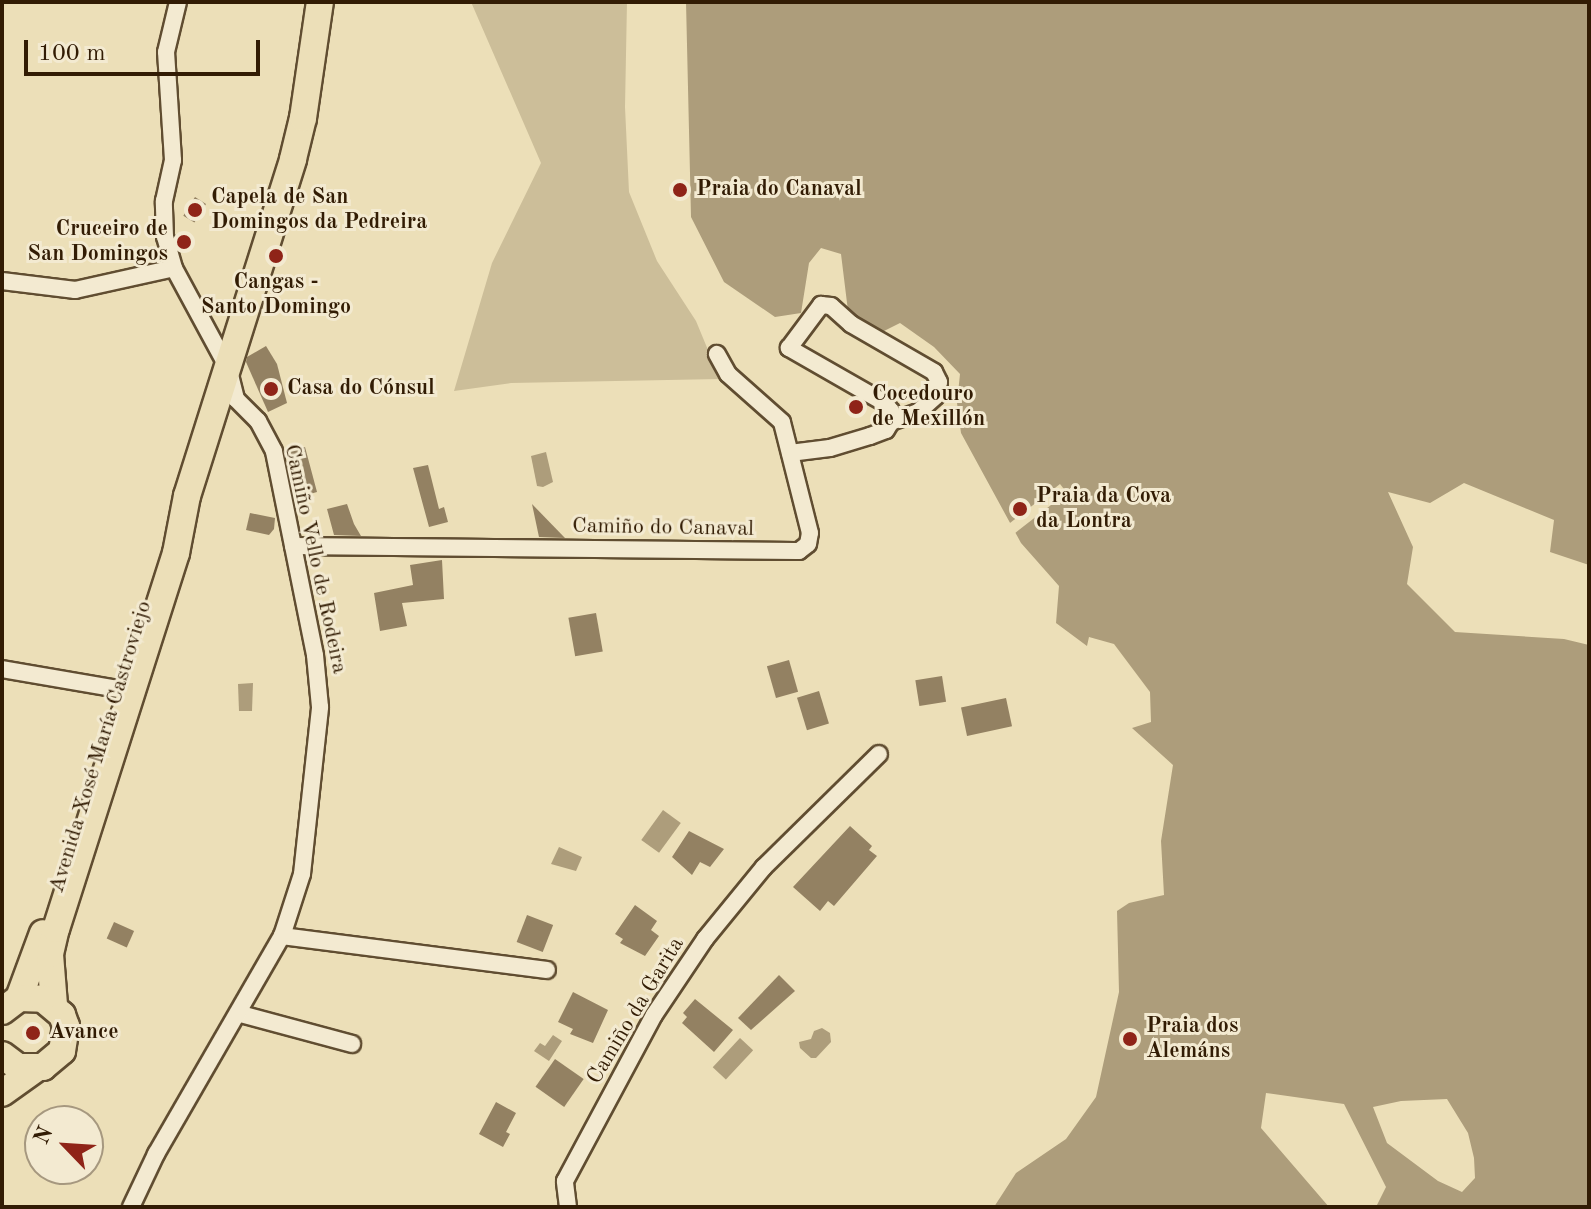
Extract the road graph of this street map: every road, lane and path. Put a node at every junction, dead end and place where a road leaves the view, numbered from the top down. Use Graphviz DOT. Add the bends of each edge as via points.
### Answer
graph roads {
  1 [pos="178,2"];
  2 [pos="320,2"];
  3 [pos="174,268"];
  4 [pos="2,281"];
  5 [pos="717,354"];
  6 [pos="228,368"];
  7 [pos="891,422"];
  8 [pos="790,453"];
  9 [pos="187,496"];
  10 [pos="293,546"];
  11 [pos="2,669"];
  12 [pos="119,704"];
  13 [pos="879,754"];
  14 [pos="89,804"];
  15 [pos="282,936"];
  16 [pos="547,970"];
  17 [pos="10,1004"];
  18 [pos="54,1005"];
  19 [pos="241,1014"];
  20 [pos="352,1044"];
  21 [pos="2,1055"];
  22 [pos="37,1068"];
  23 [pos="2,1093"];
  24 [pos="131,1207"];
  25 [pos="568,1207"];
  1 -- 3 [label="street, Camiño Vello de Rodeira" via="166,52 173,160 164,201 165,237"];
  2 -- 6 [label="main road, Avenida Xosé María Castroviejo" via="300,132"];
  3 -- 4 [label="street" via="75,290"];
  3 -- 6 [label="street, Camiño Vello de Rodeira"];
  5 -- 8 [label="street, Camiño do Canaval" via="728,374 782,422"];
  6 -- 9 [label="main road, Avenida Xosé María Castroviejo"];
  6 -- 10 [label="street, Camiño Vello de Rodeira" via="236,399 258,421 274,451"];
  7 -- 7 [label="street" via="885,403 789,348 821,305 831,306 851,324 934,372 939,382 936,396 918,412"];
  7 -- 8 [label="street" via="870,436"];
  8 -- 10 [label="street, Camiño do Canaval" via="810,533 808,544 799,551"];
  9 -- 12 [label="main road, Avenida Xosé María Castroviejo" via="176,553"];
  9 -- 12 [label="main road, Avenida Xosé María Castroviejo" via="162,553"];
  10 -- 15 [label="street, Camiño Vello de Rodeira" via="320,707 302,874"];
  11 -- 12 [label="street"];
  12 -- 14 [label="main road, Avenida Xosé María Castroviejo"];
  13 -- 25 [label="street, Camiño da Garita" via="764,867 705,939 654,1015 565,1181"];
  14 -- 17 [label="main road, Avenida Xosé María Castroviejo" via="37,955"];
  14 -- 18 [label="main road, Avenida Xosé María Castroviejo" via="50,954"];
  15 -- 16 [label="street"];
  15 -- 19 [label="street, Camiño Vello de Rodeira"];
  17 -- 18 [label="main road" via="43,999"];
  18 -- 22 [label="main road, Avenida Xosé María Castroviejo" via="62,1015 66,1039 53,1061"];
  19 -- 20 [label="street"];
  19 -- 24 [label="street, Camiño Vello de Rodeira" via="156,1154"];
  21 -- 22 [label="main road" via="18,1067"];
  22 -- 23 [label="main road"];
}
